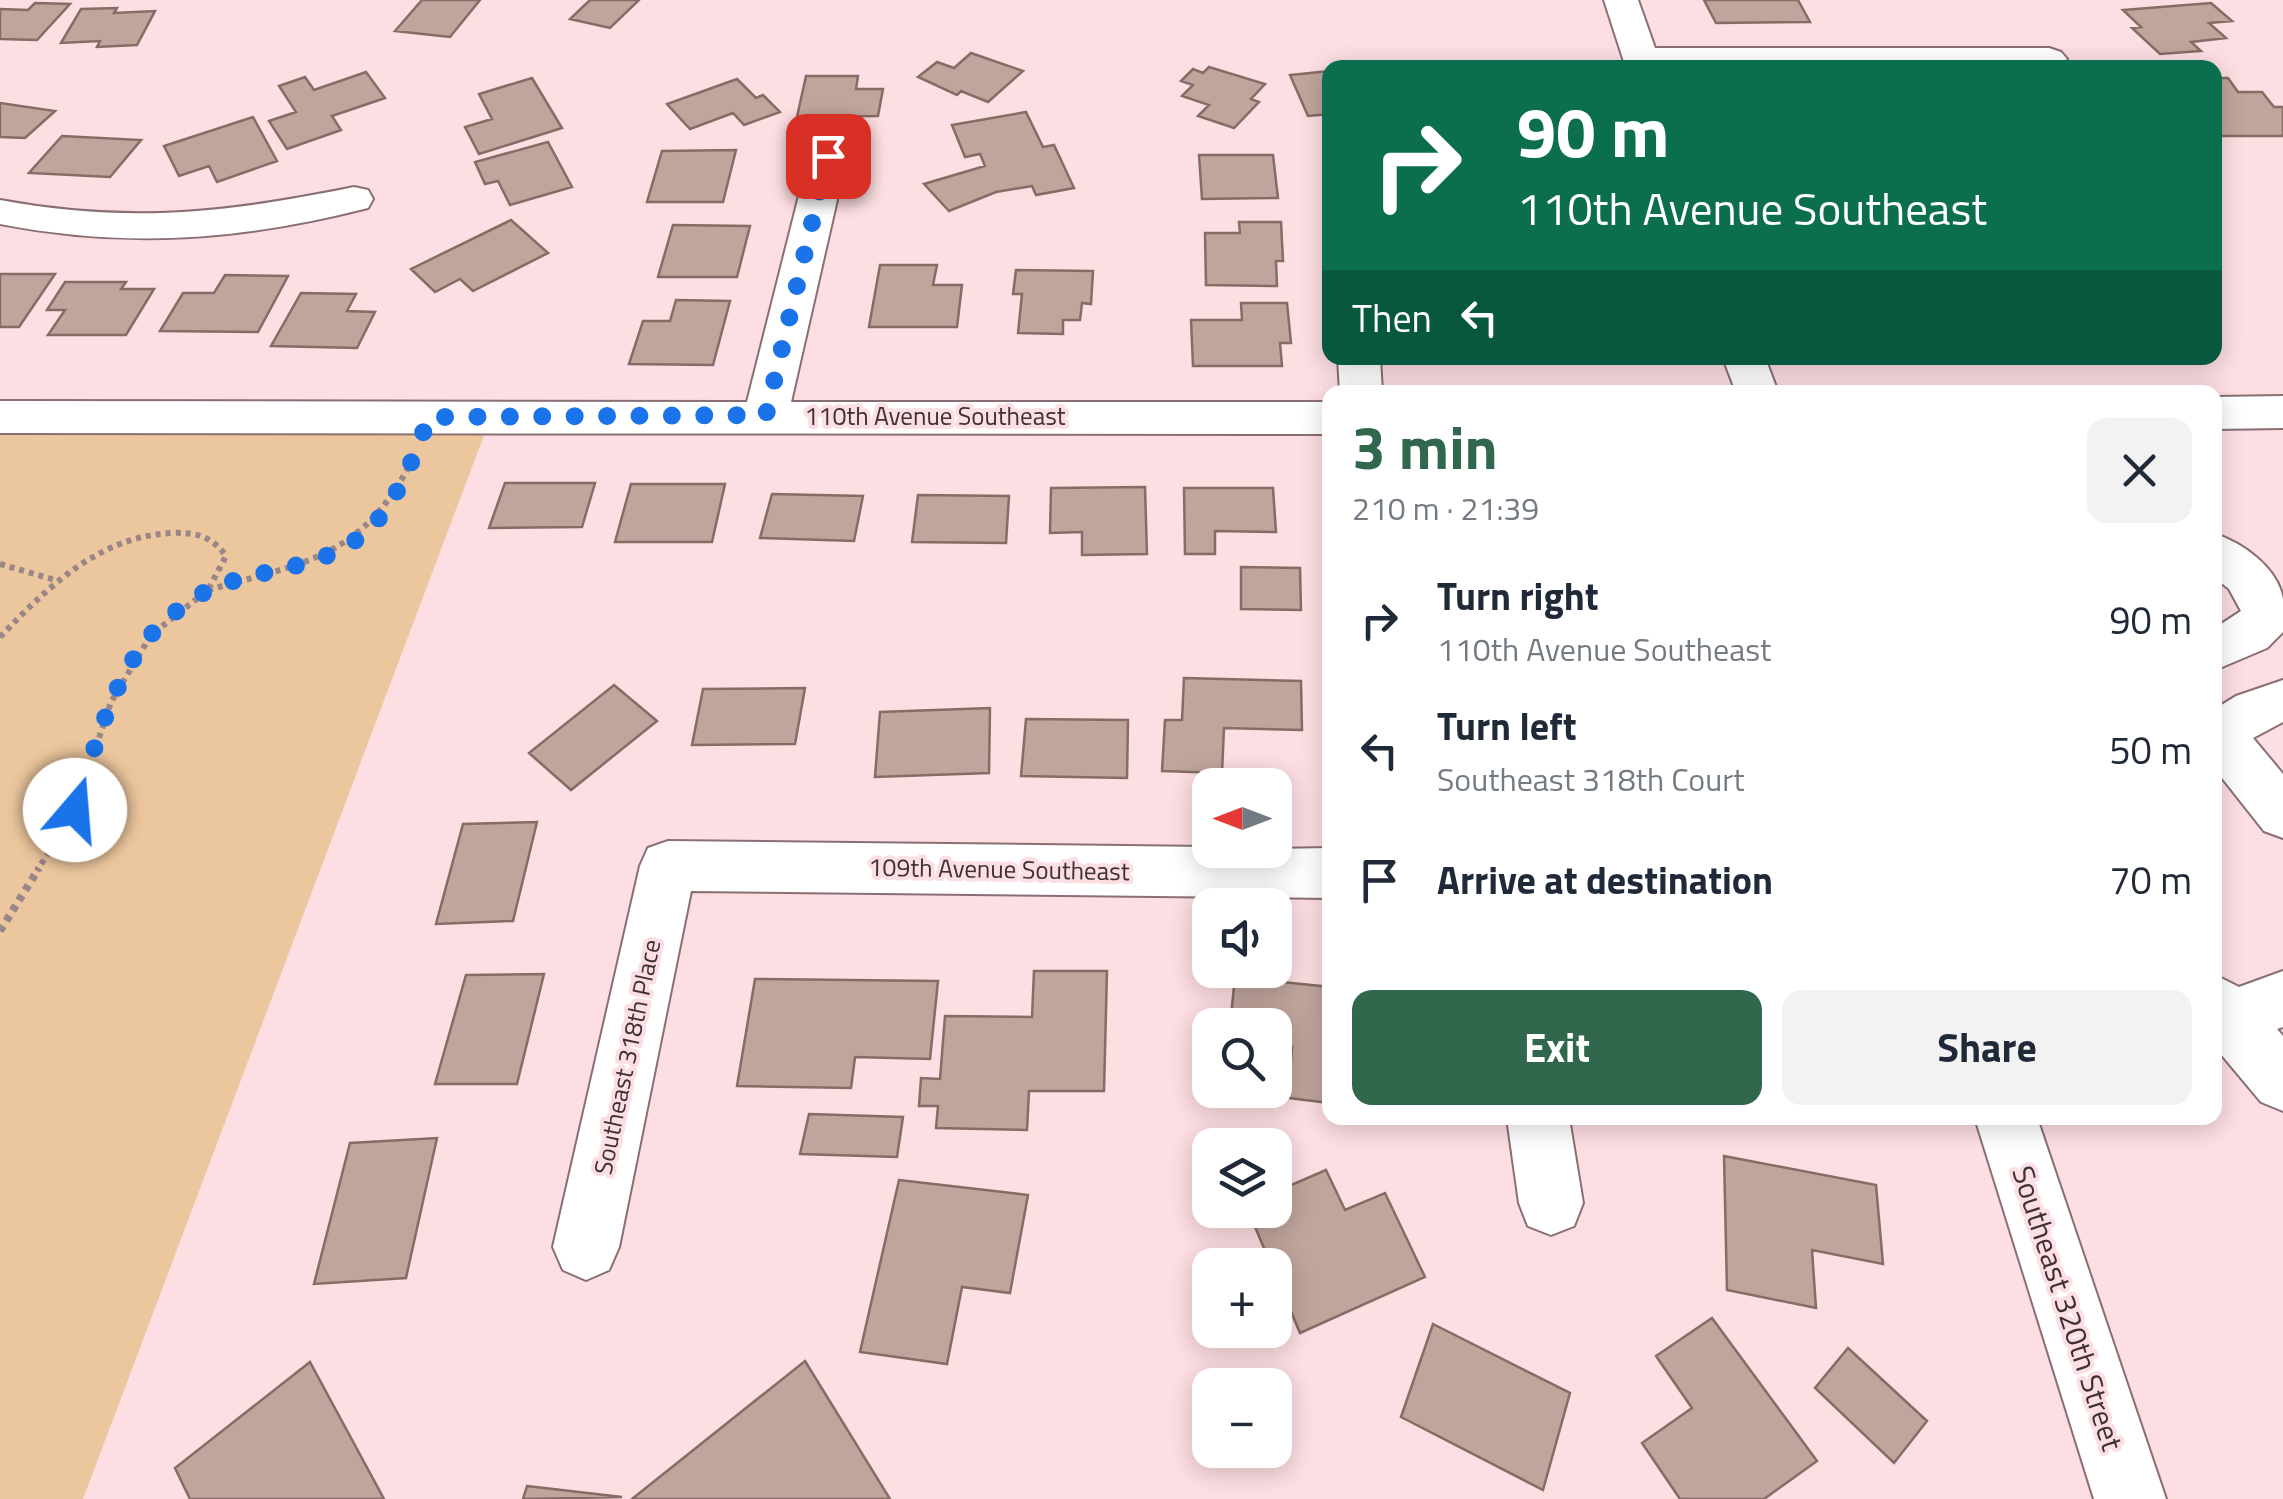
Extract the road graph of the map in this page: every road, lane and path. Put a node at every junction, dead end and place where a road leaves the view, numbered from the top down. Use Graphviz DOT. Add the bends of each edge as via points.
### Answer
graph roads {
  1 [pos="1621,0"];
  2 [pos="2049,59"];
  3 [pos="1642,60"];
  4 [pos="1948,60"];
  5 [pos="828,156"];
  6 [pos="354,199"];
  7 [pos="0,212"];
  8 [pos="2283,412"];
  9 [pos="2222,413"];
  10 [pos="766,415"];
  11 [pos="0,417"];
  12 [pos="429,417"];
  13 [pos="1322,418"];
  14 [pos="2222,557"];
  15 [pos="0,564"];
  16 [pos="56,580"];
  17 [pos="208,590"];
  18 [pos="0,637"];
  19 [pos="2222,647"];
  20 [pos="2283,701"];
  21 [pos="2222,728"];
  22 [pos="2222,732"];
  23 [pos="2283,814"];
  24 [pos="668,866"];
  25 [pos="1322,873"];
  26 [pos="0,930"];
  27 [pos="2242,1007"];
  28 [pos="2283,1081"];
  29 [pos="1539,1125"];
  30 [pos="2008,1125"];
  31 [pos="1551,1203"];
  32 [pos="586,1247"];
  33 [pos="2130,1499"];
  1 -- 3 [label="street"];
  2 -- 4 [label="street"];
  5 -- 10 [label="street"];
  6 -- 7 [label="street" via="168,230 74,226"];
  8 -- 9 [label="street"];
  10 -- 12 [label="street, 110th Avenue Southeast"];
  10 -- 13 [label="street, 110th Avenue Southeast"];
  11 -- 12 [label="street, 110th Avenue Southeast"];
  12 -- 17 [label="path" via="410,466 372,526 302,566"];
  14 -- 19 [label="street" via="2246,576 2269,615"];
  15 -- 16 [label="path"];
  16 -- 17 [label="path" via="110,545 159,533 200,534 218,542 226,556"];
  16 -- 18 [label="path"];
  17 -- 26 [label="path" via="151,635 111,702 75,810"];
  20 -- 21 [label="street"];
  22 -- 23 [label="street"];
  24 -- 25 [label="street, 109th Avenue Southeast"];
  24 -- 32 [label="street, Southeast 318th Place"];
  27 -- 28 [label="street"];
  29 -- 31 [label="street"];
  30 -- 33 [label="street, Southeast 320th Street"];
}
